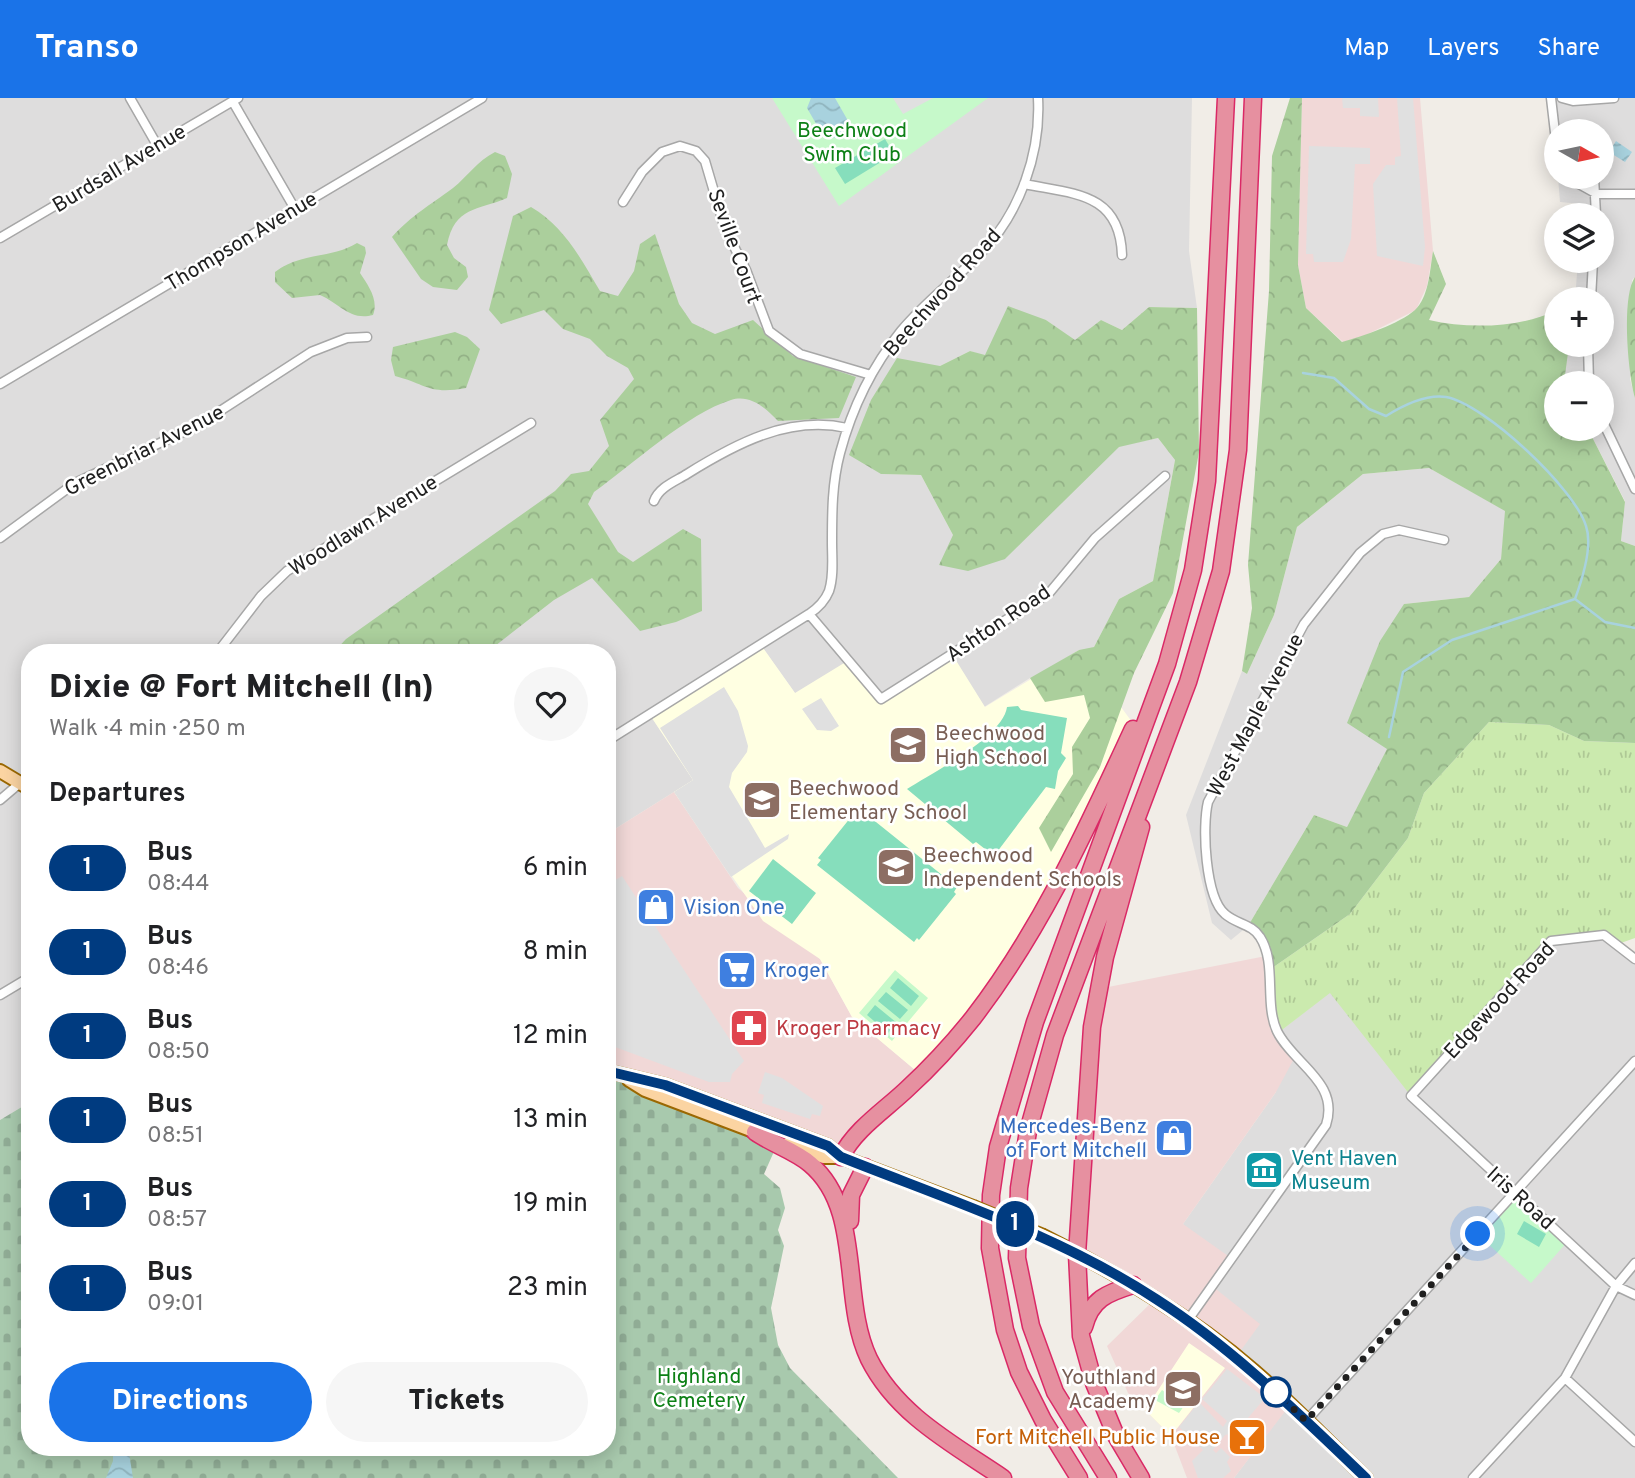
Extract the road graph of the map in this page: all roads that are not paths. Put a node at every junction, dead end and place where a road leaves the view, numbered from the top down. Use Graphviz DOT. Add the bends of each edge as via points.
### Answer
graph roads {
  1 [pos="130,98"];
  2 [pos="482,98"];
  3 [pos="1038,98"];
  4 [pos="1226,98"];
  5 [pos="1253,98"];
  6 [pos="1551,98"];
  7 [pos="1562,98"];
  8 [pos="1614,98"];
  9 [pos="235,100"];
  10 [pos="1554,119"];
  11 [pos="157,145"];
  12 [pos="1024,184"];
  13 [pos="1588,189"];
  14 [pos="1596,189"];
  15 [pos="1597,194"];
  16 [pos="1635,194"];
  17 [pos="623,202"];
  18 [pos="1597,203"];
  19 [pos="295,209"];
  20 [pos="0,238"];
  21 [pos="1122,255"];
  22 [pos="367,337"];
  23 [pos="871,375"];
  24 [pos="0,384"];
  25 [pos="531,423"];
  26 [pos="847,428"];
  27 [pos="1612,441"];
  28 [pos="1165,477"];
  29 [pos="1635,489"];
  30 [pos="654,500"];
  31 [pos="0,538"];
  32 [pos="1444,540"];
  33 [pos="1184,611"];
  34 [pos="809,614"];
  35 [pos="224,644"];
  36 [pos="616,735"];
  37 [pos="1159,761"];
  38 [pos="0,771"];
  39 [pos="21,784"];
  40 [pos="21,788"];
  41 [pos="0,800"];
  42 [pos="1635,959"];
  43 [pos="21,982"];
  44 [pos="0,995"];
  45 [pos="1635,1061"];
  46 [pos="616,1074"];
  47 [pos="626,1077"];
  48 [pos="1410,1096"];
  49 [pos="755,1132"];
  50 [pos="841,1157"];
  51 [pos="865,1167"];
  52 [pos="1516,1192"];
  53 [pos="1077,1254"];
  54 [pos="849,1262"];
  55 [pos="1635,1263"];
  56 [pos="1133,1285"];
  57 [pos="1616,1286"];
  58 [pos="1635,1295"];
  59 [pos="1188,1320"];
  60 [pos="1081,1336"];
  61 [pos="1565,1378"];
  62 [pos="1306,1421"];
  63 [pos="1635,1442"];
  64 [pos="1003,1478"];
  65 [pos="1079,1478"];
  66 [pos="1108,1478"];
  67 [pos="1141,1478"];
  68 [pos="1366,1478"];
  69 [pos="1473,1478"];
  1 -- 11 [label="street"];
  2 -- 19 [label="street, Thompson Avenue"];
  3 -- 12 [label="street, Beechwood Road" via="1036,140"];
  4 -- 33 [label="highway" via="1206,481"];
  5 -- 37 [label="highway" via="1238,450 1231,514 1204,636"];
  6 -- 10 [label="street"];
  7 -- 8 [label="street"];
  9 -- 11 [label="street, Burdsall Avenue"];
  9 -- 19 [label="street"];
  11 -- 20 [label="street, Burdsall Avenue"];
  12 -- 21 [label="street" via="1104,206 1119,229"];
  12 -- 23 [label="street, Beechwood Road" via="984,251 921,309"];
  13 -- 15 [label="street"];
  14 -- 15 [label="street"];
  15 -- 16 [label="street"];
  15 -- 18 [label="street"];
  17 -- 23 [label="street, Seville Court" via="662,152 680,146 696,151 705,161 724,229 746,270 769,331 800,354"];
  19 -- 24 [label="street, Thompson Avenue"];
  22 -- 31 [label="street, Greenbriar Avenue" via="347,338 311,352 200,424 75,483"];
  23 -- 26 [label="street, Beechwood Road"];
  25 -- 35 [label="street, Woodlawn Avenue" via="287,571"];
  26 -- 30 [label="street" via="822,424 744,440 665,487"];
  26 -- 34 [label="street, Beechwood Road" via="834,482 830,589"];
  27 -- 29 [label="street"];
  28 -- 34 [label="street, Ashton Road" via="1096,538 1050,592 881,699"];
  32 -- 59 [label="street, West Maple Avenue" via="1398,530 1383,534 1360,553 1304,624 1208,802 1205,833 1215,900 1224,914 1261,938 1276,1028 1323,1087 1330,1109 1326,1125"];
  33 -- 50 [label="highway" via="1073,856 1019,955 959,1034 848,1144"];
  33 -- 65 [label="highway" via="1031,1035 998,1147 991,1195 990,1248 1005,1330 1019,1372"];
  34 -- 36 [label="street, Beechwood Road"];
  37 -- 53 [label="highway" via="1098,989 1087,1083"];
  37 -- 66 [label="highway" via="1055,1035 1028,1131 1018,1188 1017,1258 1031,1326 1055,1392"];
  38 -- 39 [label="main road"];
  40 -- 41 [label="street"];
  42 -- 48 [label="street, Edgewood Road" via="1604,934 1551,941"];
  43 -- 44 [label="street"];
  45 -- 52 [label="street"];
  46 -- 47 [label="main road"];
  47 -- 49 [label="main road" via="645,1090"];
  47 -- 50 [label="main road" via="665,1085 828,1146"];
  48 -- 52 [label="street, Iris Road"];
  49 -- 50 [label="main road" via="824,1157"];
  49 -- 54 [label="highway" via="810,1163 829,1185 839,1202"];
  50 -- 51 [label="main road"];
  51 -- 53 [label="main road, bridge" via="973,1207"];
  51 -- 54 [label="highway" via="849,1205"];
  52 -- 57 [label="street, Iris Road"];
  52 -- 62 [label="street"];
  53 -- 56 [label="main road"];
  53 -- 60 [label="highway"];
  54 -- 64 [label="highway" via="863,1342 881,1377 902,1406"];
  55 -- 57 [label="street"];
  56 -- 59 [label="main road"];
  56 -- 60 [label="highway" via="1096,1300"];
  57 -- 58 [label="street, Iris Road"];
  57 -- 61 [label="street"];
  59 -- 62 [label="main road" via="1253,1371"];
  60 -- 67 [label="highway" via="1108,1419"];
  61 -- 63 [label="street"];
  61 -- 69 [label="street"];
  62 -- 68 [label="main road"];
}
